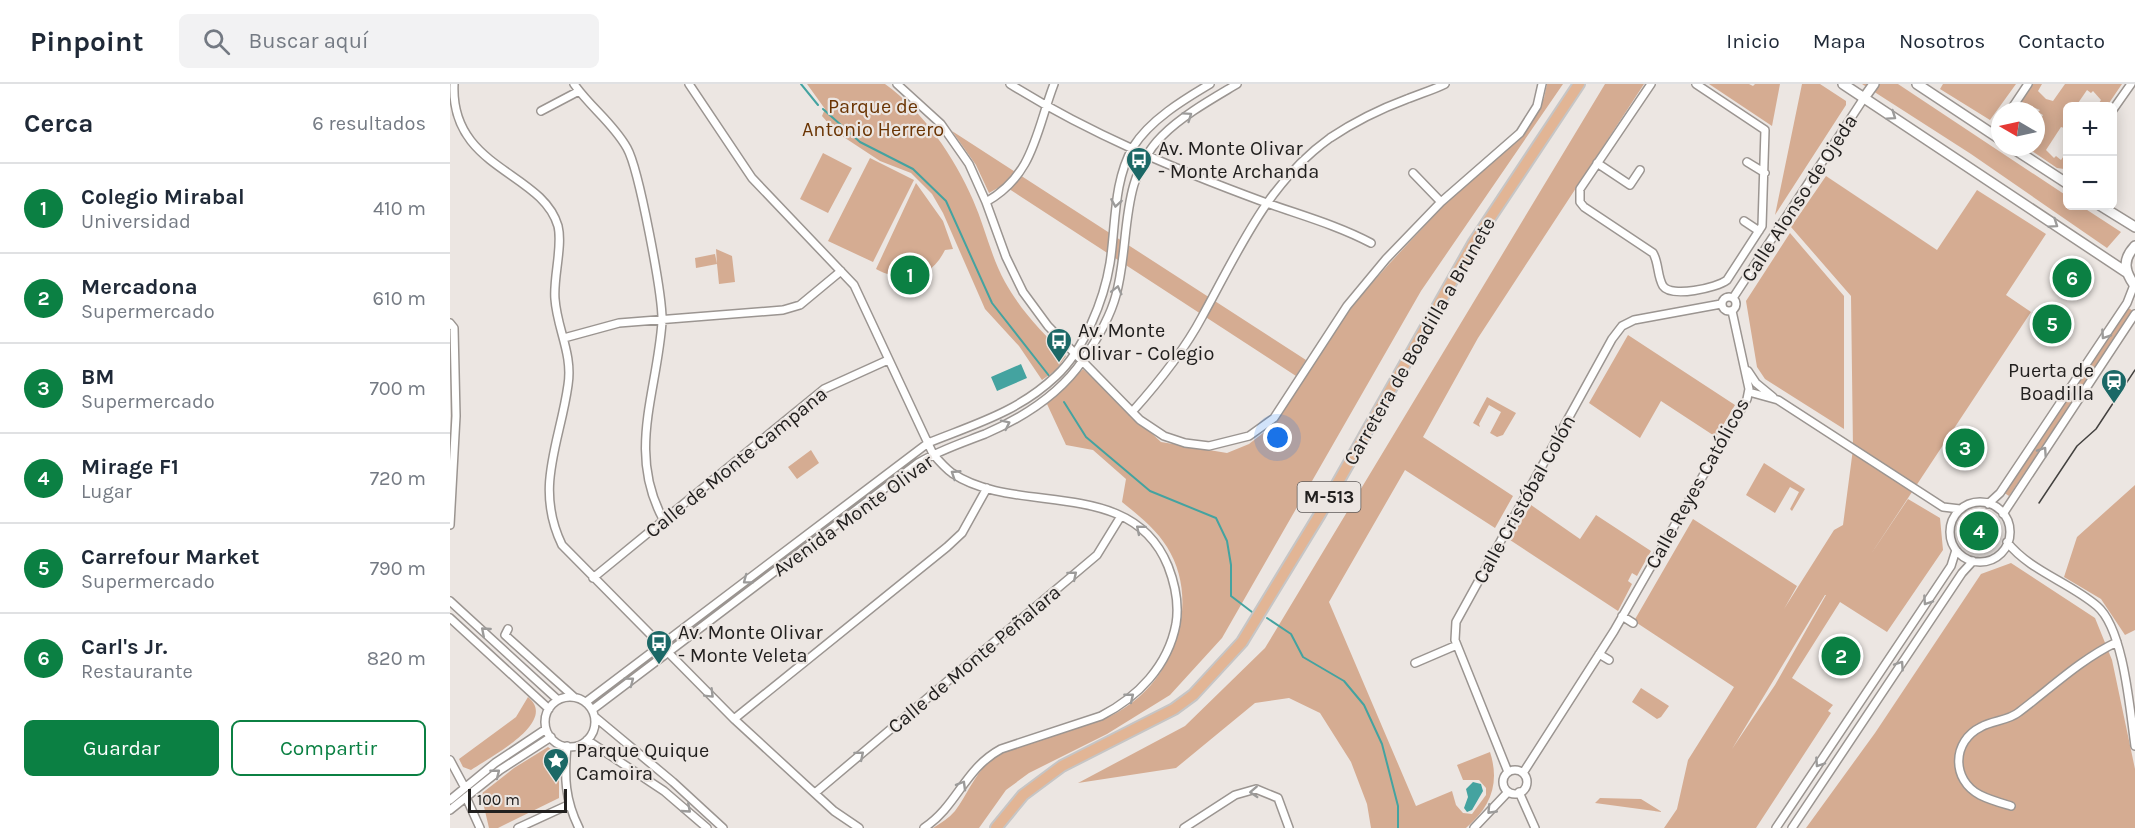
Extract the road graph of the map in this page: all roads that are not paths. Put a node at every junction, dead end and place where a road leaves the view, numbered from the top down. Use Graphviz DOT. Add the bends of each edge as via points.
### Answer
graph roads {
  1 [pos="454,84"];
  2 [pos="574,84"];
  3 [pos="688,84"];
  4 [pos="897,84"];
  5 [pos="1010,84"];
  6 [pos="1054,84"];
  7 [pos="1210,84"];
  8 [pos="1237,84"];
  9 [pos="1445,84"];
  10 [pos="1542,84"];
  11 [pos="1579,84"];
  12 [pos="1651,84"];
  13 [pos="1696,84"];
  14 [pos="1843,84"];
  15 [pos="1866,84"];
  16 [pos="1874,84"];
  17 [pos="1917,84"];
  18 [pos="2028,84"];
  19 [pos="2131,84"];
  20 [pos="579,91"];
  21 [pos="1862,96"];
  22 [pos="2016,102"];
  23 [pos="2117,104"];
  24 [pos="1046,105"];
  25 [pos="542,111"];
  26 [pos="1991,133"];
  27 [pos="1133,148"];
  28 [pos="1147,156"];
  29 [pos="2026,156"];
  30 [pos="1747,162"];
  31 [pos="1597,163"];
  32 [pos="1640,171"];
  33 [pos="1413,173"];
  34 [pos="1765,173"];
  35 [pos="2063,180"];
  36 [pos="986,202"];
  37 [pos="1441,202"];
  38 [pos="1266,203"];
  39 [pos="2107,210"];
  40 [pos="1744,221"];
  41 [pos="2135,227"];
  42 [pos="1759,231"];
  43 [pos="1371,243"];
  44 [pos="2135,246"];
  45 [pos="1741,259"];
  46 [pos="1753,267"];
  47 [pos="842,271"];
  48 [pos="2126,272"];
  49 [pos="2135,286"];
  50 [pos="1733,298"];
  51 [pos="1721,304"];
  52 [pos="1732,311"];
  53 [pos="2135,314"];
  54 [pos="662,320"];
  55 [pos="450,323"];
  56 [pos="564,338"];
  57 [pos="1073,352"];
  58 [pos="888,360"];
  59 [pos="1082,362"];
  60 [pos="1745,365"];
  61 [pos="1749,390"];
  62 [pos="1764,393"];
  63 [pos="1742,408"];
  64 [pos="1132,412"];
  65 [pos="453,415"];
  66 [pos="928,443"];
  67 [pos="933,454"];
  68 [pos="987,488"];
  69 [pos="1988,504"];
  70 [pos="1943,507"];
  71 [pos="1960,509"];
  72 [pos="2003,514"];
  73 [pos="1121,516"];
  74 [pos="663,519"];
  75 [pos="1951,523"];
  76 [pos="450,525"];
  77 [pos="803,538"];
  78 [pos="2007,542"];
  79 [pos="809,546"];
  80 [pos="789,548"];
  81 [pos="1956,550"];
  82 [pos="2001,552"];
  83 [pos="796,556"];
  84 [pos="2022,558"];
  85 [pos="1973,561"];
  86 [pos="593,578"];
  87 [pos="450,601"];
  88 [pos="1622,616"];
  89 [pos="450,618"];
  90 [pos="1633,622"];
  91 [pos="508,630"];
  92 [pos="2117,642"];
  93 [pos="661,645"];
  94 [pos="1456,645"];
  95 [pos="669,653"];
  96 [pos="1599,654"];
  97 [pos="513,656"];
  98 [pos="1609,660"];
  99 [pos="1415,663"];
  100 [pos="504,666"];
  101 [pos="574,697"];
  102 [pos="558,700"];
  103 [pos="586,702"];
  104 [pos="549,709"];
  105 [pos="593,714"];
  106 [pos="734,718"];
  107 [pos="546,729"];
  108 [pos="551,737"];
  109 [pos="587,740"];
  110 [pos="567,746"];
  111 [pos="2135,746"];
  112 [pos="450,760"];
  113 [pos="1508,772"];
  114 [pos="1523,773"];
  115 [pos="465,788"];
  116 [pos="1508,792"];
  117 [pos="1519,792"];
  118 [pos="815,793"];
  119 [pos="466,797"];
  120 [pos="450,800"];
  121 [pos="568,805"];
  122 [pos="2011,806"];
  123 [pos="450,810"];
  124 [pos="480,828"];
  125 [pos="518,828"];
  126 [pos="579,828"];
  127 [pos="707,828"];
  128 [pos="723,828"];
  129 [pos="859,828"];
  130 [pos="924,828"];
  131 [pos="996,828"];
  132 [pos="1185,828"];
  133 [pos="1289,828"];
  134 [pos="1474,828"];
  135 [pos="1535,828"];
  136 [pos="1776,828"];
  137 [pos="1792,828"];
  1 -- 56 [label="street" via="451,99 455,120 465,141 546,206 558,227 555,302"];
  2 -- 20 [label="street"];
  3 -- 47 [label="street" via="752,178"];
  4 -- 36 [label="street" via="941,124 969,164"];
  5 -- 24 [label="street"];
  6 -- 24 [label="street"];
  7 -- 27 [label="street, Avenida Monte Olivar" via="1153,124"];
  28 -- 8 [label="street, Avenida Monte Olivar, one-way" via="1178,123"];
  9 -- 38 [label="street" via="1364,117 1330,139 1293,169"];
  10 -- 37 [label="street" via="1537,106 1520,133"];
  11 -- 131 [label="main road, Carretera de Boadilla a Brunete / M-513" via="1446,288 1309,532 1242,642 1193,695 1174,709 1062,766 1023,795"];
  12 -- 31 [label="street"];
  13 -- 34 [label="street" via="1765,130"];
  14 -- 21 [label="street"];
  15 -- 21 [label="street"];
  16 -- 21 [label="street"];
  17 -- 26 [label="street"];
  18 -- 22 [label="street"];
  19 -- 23 [label="street"];
  20 -- 25 [label="street"];
  20 -- 54 [label="street" via="628,150 638,181"];
  21 -- 46 [label="street, Calle Alonso de Ojeda"];
  21 -- 48 [label="street, one-way"];
  24 -- 27 [label="street"];
  24 -- 36 [label="street" via="1036,143 1020,174 1003,192"];
  27 -- 28 [label="street"];
  27 -- 57 [label="street, Avenida Monte Olivar, one-way" via="1117,197 1105,289 1088,331"];
  28 -- 38 [label="street"];
  59 -- 28 [label="street, Avenida Monte Olivar, one-way" via="1103,328 1115,297 1130,197"];
  29 -- 35 [label="street"];
  30 -- 34 [label="street"];
  31 -- 32 [label="street" via="1630,184"];
  31 -- 45 [label="street" via="1580,189 1580,202 1653,253 1666,289 1678,292 1723,283"];
  33 -- 37 [label="street"];
  34 -- 42 [label="street"];
  36 -- 57 [label="street" via="995,233 1023,292"];
  37 -- 64 [label="street" via="1347,306 1274,418 1249,436 1209,446 1185,443 1164,436"];
  38 -- 43 [label="street" via="1348,231"];
  38 -- 64 [label="street" via="1201,320 1154,388"];
  39 -- 41 [label="street"];
  40 -- 42 [label="street"];
  42 -- 45 [label="street"];
  44 -- 48 [label="street" via="2126,258"];
  45 -- 46 [label="street"];
  46 -- 50 [label="street, Calle Alonso de Ojeda"];
  47 -- 54 [label="street" via="800,305 783,310"];
  47 -- 58 [label="street" via="854,285"];
  48 -- 49 [label="street"];
  49 -- 69 [label="street, one-way" via="2000,492"];
  50 -- 51 [label="street" via="1725,297"];
  50 -- 52 [label="street" via="1736,304"];
  51 -- 52 [label="street"];
  51 -- 94 [label="street, Calle Cristóbal Colón" via="1622,326 1456,622"];
  52 -- 60 [label="street, Calle Reyes Católicos"];
  72 -- 53 [label="street, one-way"];
  54 -- 56 [label="street" via="619,323"];
  54 -- 74 [label="street" via="644,459 655,504"];
  55 -- 65 [label="street" via="454,328"];
  56 -- 86 [label="street" via="569,360 568,385 548,500 552,524 562,545"];
  57 -- 59 [label="street"];
  57 -- 66 [label="street, Avenida Monte Olivar" via="1058,374 1013,409"];
  58 -- 66 [label="street"];
  58 -- 74 [label="street, Calle de Monte Campana" via="824,389"];
  59 -- 64 [label="street"];
  67 -- 59 [label="street, Avenida Monte Olivar, one-way" via="1020,417 1058,388"];
  60 -- 61 [label="street, Calle Reyes Católicos"];
  60 -- 62 [label="street"];
  61 -- 62 [label="street"];
  61 -- 63 [label="street, Calle Reyes Católicos"];
  62 -- 63 [label="street"];
  62 -- 70 [label="street"];
  63 -- 88 [label="street, Calle Reyes Católicos"];
  65 -- 76 [label="street"];
  66 -- 67 [label="street"];
  66 -- 77 [label="street, Avenida Monte Olivar"];
  68 -- 67 [label="street, one-way" via="950,472"];
  67 -- 79 [label="street, Avenida Monte Olivar"];
  68 -- 73 [label="street" via="1083,504"];
  68 -- 106 [label="street" via="962,533 947,547"];
  69 -- 71 [label="street"];
  69 -- 72 [label="street"];
  70 -- 71 [label="street"];
  70 -- 75 [label="street"];
  71 -- 75 [label="street"];
  72 -- 78 [label="street" via="2009,528"];
  118 -- 73 [label="street, Calle de Monte Peñalara, one-way" via="1097,555"];
  130 -- 73 [label="street, one-way" via="948,809 973,769 989,755 1115,709 1144,685 1163,662 1173,640 1177,616 1172,575 1158,547 1142,529"];
  74 -- 86 [label="street, Calle de Monte Campana"];
  75 -- 81 [label="street" via="1950,537"];
  77 -- 79 [label="street"];
  77 -- 80 [label="street, Avenida Monte Olivar"];
  78 -- 82 [label="street"];
  78 -- 84 [label="street"];
  79 -- 83 [label="street, Avenida Monte Olivar"];
  80 -- 83 [label="street"];
  80 -- 93 [label="street, Avenida Monte Olivar, one-way"];
  81 -- 85 [label="street"];
  81 -- 136 [label="street, one-way" via="1951,566"];
  82 -- 84 [label="street"];
  82 -- 85 [label="street" via="1991,559"];
  83 -- 95 [label="street, Avenida Monte Olivar"];
  84 -- 92 [label="street" via="2096,605"];
  137 -- 85 [label="street, one-way"];
  86 -- 93 [label="street"];
  97 -- 87 [label="street, one-way"];
  88 -- 90 [label="street"];
  88 -- 96 [label="street, Calle Reyes Católicos"];
  89 -- 100 [label="street"];
  91 -- 101 [label="street" via="506,635"];
  92 -- 111 [label="street"];
  92 -- 122 [label="street" via="2097,652 2016,715 1982,726 1959,747 1960,776 1969,787"];
  93 -- 95 [label="street"];
  93 -- 103 [label="street, Avenida Monte Olivar"];
  94 -- 99 [label="street"];
  94 -- 113 [label="street, Calle Cristóbal Colón"];
  105 -- 95 [label="street, Avenida Monte Olivar, one-way"];
  95 -- 106 [label="street, one-way"];
  96 -- 98 [label="street"];
  96 -- 114 [label="street, Calle Reyes Católicos"];
  97 -- 100 [label="street"];
  97 -- 102 [label="street"];
  100 -- 104 [label="street"];
  101 -- 102 [label="street"];
  101 -- 103 [label="street"];
  102 -- 104 [label="street"];
  103 -- 105 [label="street"];
  104 -- 107 [label="street"];
  105 -- 109 [label="street" via="592,733"];
  105 -- 128 [label="street"];
  106 -- 118 [label="street"];
  107 -- 108 [label="street"];
  107 -- 115 [label="street"];
  108 -- 110 [label="street"];
  119 -- 108 [label="street, one-way"];
  109 -- 110 [label="street"];
  109 -- 127 [label="street, one-way" via="664,791"];
  110 -- 121 [label="street" via="564,787"];
  112 -- 115 [label="street"];
  113 -- 114 [label="street"];
  113 -- 116 [label="street" via="1503,782"];
  114 -- 117 [label="street" via="1526,784"];
  115 -- 120 [label="street"];
  116 -- 117 [label="street"];
  116 -- 134 [label="street, one-way"];
  117 -- 135 [label="street"];
  118 -- 129 [label="street"];
  119 -- 123 [label="street"];
  119 -- 124 [label="street"];
  121 -- 125 [label="street"];
  121 -- 126 [label="street"];
  133 -- 132 [label="street, one-way" via="1278,798 1256,789 1235,795"];
}
